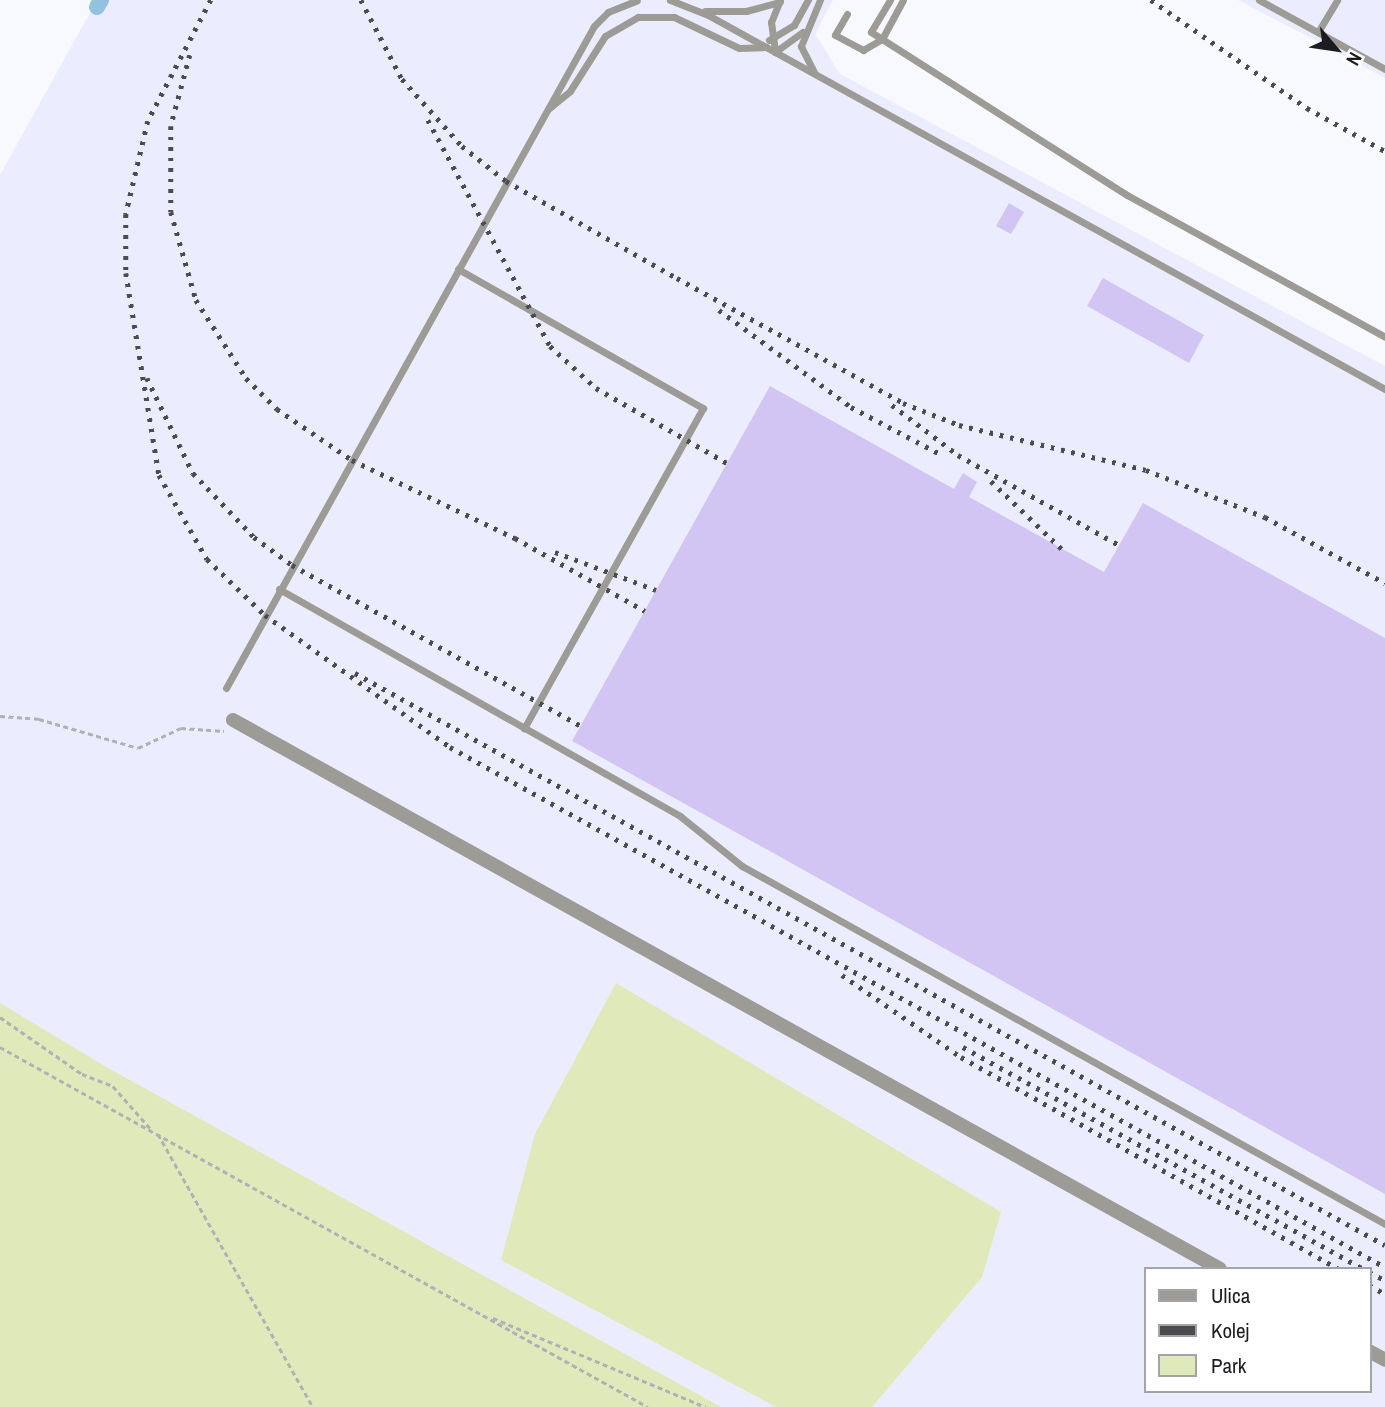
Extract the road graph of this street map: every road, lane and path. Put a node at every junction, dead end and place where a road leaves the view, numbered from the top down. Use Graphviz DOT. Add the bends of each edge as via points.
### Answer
graph roads {
  1 [pos="637,0"];
  2 [pos="670,0"];
  3 [pos="808,0"];
  4 [pos="820,0"];
  5 [pos="890,0"];
  6 [pos="903,0"];
  7 [pos="1259,0"];
  8 [pos="1337,0"];
  9 [pos="780,1"];
  10 [pos="697,10"];
  11 [pos="847,14"];
  12 [pos="794,25"];
  13 [pos="803,32"];
  14 [pos="1318,33"];
  15 [pos="772,39"];
  16 [pos="881,39"];
  17 [pos="763,45"];
  18 [pos="789,45"];
  19 [pos="775,52"];
  20 [pos="790,60"];
  21 [pos="1385,69"];
  22 [pos="816,74"];
  23 [pos="546,110"];
  24 [pos="458,269"];
  25 [pos="1385,337"];
  26 [pos="1385,389"];
  27 [pos="279,589"];
  28 [pos="226,688"];
  29 [pos="0,716"];
  30 [pos="233,720"];
  31 [pos="524,728"];
  32 [pos="0,1017"];
  33 [pos="0,1047"];
  34 [pos="157,1133"];
  35 [pos="1385,1224"];
  36 [pos="1216,1267"];
  37 [pos="487,1316"];
  38 [pos="313,1407"];
  39 [pos="648,1407"];
  40 [pos="706,1407"];
  1 -- 23 [label="lane" via="608,12 594,26"];
  2 -- 10 [label="lane"];
  3 -- 12 [label="lane"];
  4 -- 13 [label="lane"];
  5 -- 16 [label="lane" via="872,32"];
  6 -- 16 [label="lane"];
  7 -- 14 [label="lane"];
  8 -- 14 [label="lane"];
  9 -- 10 [label="lane" via="746,11"];
  9 -- 15 [label="lane" via="771,22"];
  10 -- 17 [label="lane"];
  11 -- 16 [label="lane" via="835,35 863,50"];
  12 -- 15 [label="lane"];
  12 -- 18 [label="lane"];
  13 -- 18 [label="lane"];
  13 -- 22 [label="lane" via="801,46"];
  14 -- 21 [label="lane"];
  15 -- 17 [label="lane"];
  15 -- 19 [label="lane"];
  16 -- 25 [label="lane" via="1128,195"];
  17 -- 19 [label="lane"];
  17 -- 23 [label="lane" via="739,48 674,17 638,17 605,36 570,91"];
  18 -- 19 [label="lane"];
  18 -- 20 [label="lane"];
  19 -- 20 [label="lane"];
  20 -- 22 [label="lane"];
  22 -- 26 [label="lane"];
  23 -- 24 [label="lane"];
  24 -- 27 [label="lane"];
  24 -- 31 [label="lane" via="703,408"];
  27 -- 28 [label="lane"];
  27 -- 31 [label="lane"];
  29 -- 30 [label="path" via="39,719 138,748 181,728 223,732"];
  30 -- 36 [label="street"];
  31 -- 35 [label="lane" via="680,816 742,866"];
  32 -- 34 [label="path" via="82,1074 113,1086"];
  33 -- 34 [label="path"];
  34 -- 37 [label="path"];
  34 -- 38 [label="path"];
  37 -- 39 [label="path"];
  37 -- 40 [label="path" via="558,1340"];
}
